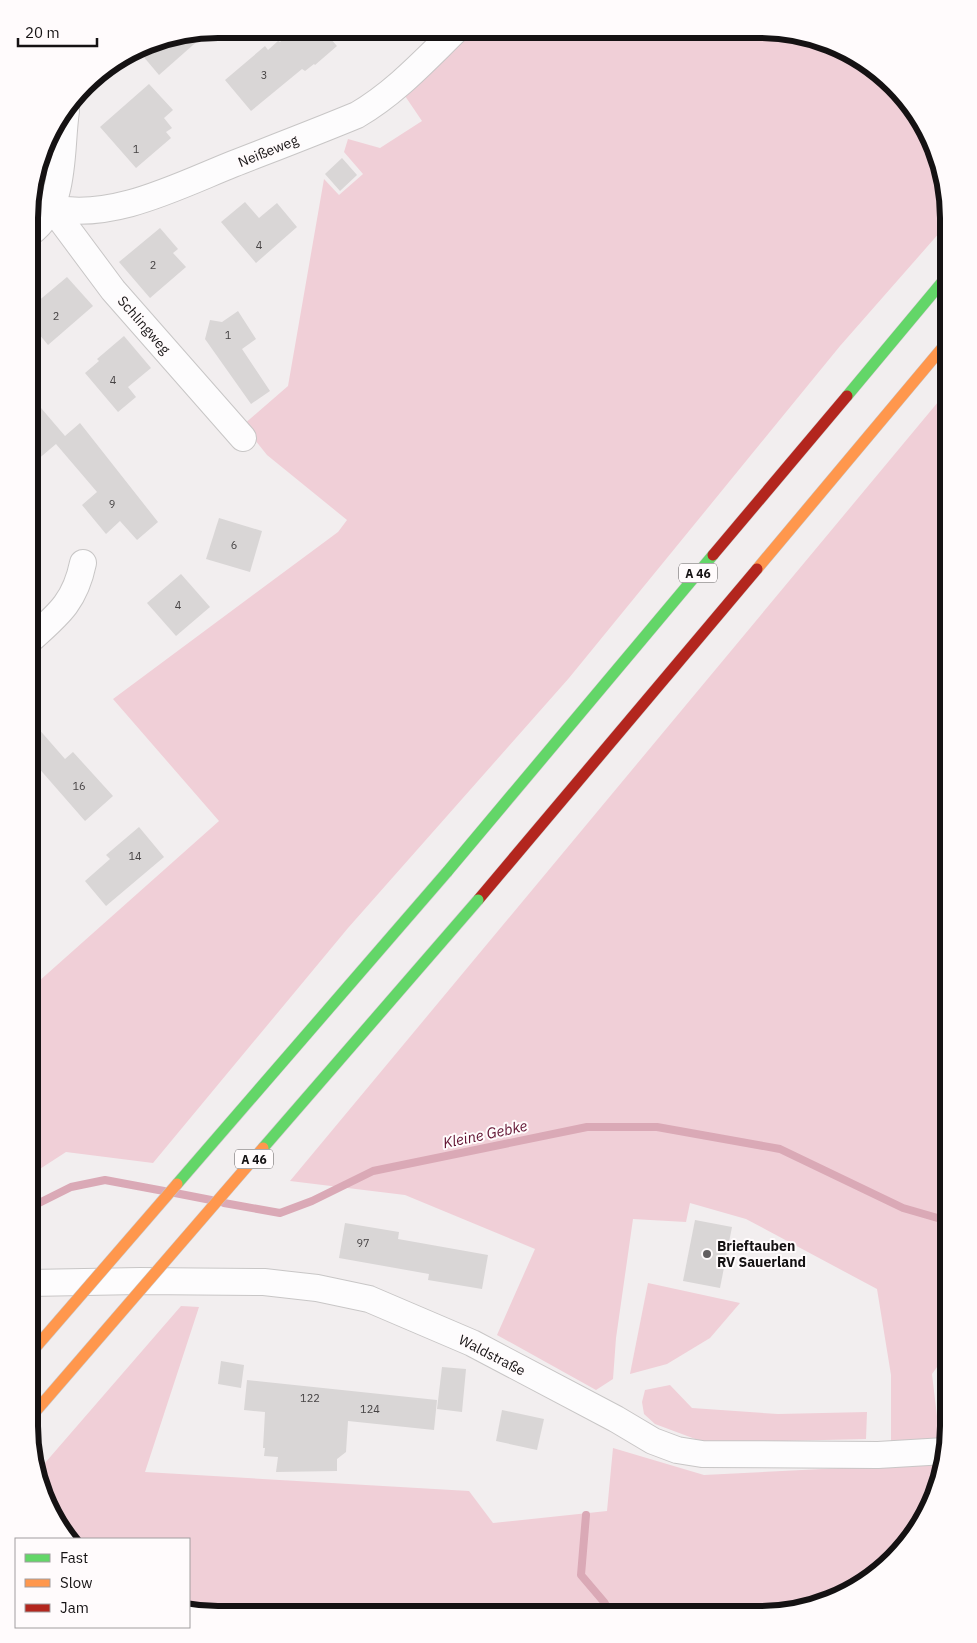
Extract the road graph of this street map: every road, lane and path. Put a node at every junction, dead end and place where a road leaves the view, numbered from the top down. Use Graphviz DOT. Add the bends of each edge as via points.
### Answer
graph roads {
  1 [pos="449,38"];
  2 [pos="65,124"];
  3 [pos="52,208"];
  4 [pos="38,226"];
  5 [pos="940,285"];
  6 [pos="940,351"];
  7 [pos="242,438"];
  8 [pos="83,563"];
  9 [pos="38,633"];
  10 [pos="38,1283"];
  11 [pos="38,1346"];
  12 [pos="38,1409"];
  13 [pos="938,1451"];
  1 -- 3 [label="street, Neißeweg" via="394,90 356,115 127,204 79,212"];
  2 -- 3 [label="street" via="58,187"];
  3 -- 4 [label="street"];
  3 -- 7 [label="street, Schlingweg" via="113,290"];
  5 -- 11 [label="highway, A 46, bridge" via="447,872"];
  6 -- 12 [label="highway, A 46, bridge" via="478,900"];
  8 -- 9 [label="street" via="74,592 59,615"];
  10 -- 13 [label="street, Waldstraße" via="264,1282 317,1288 369,1299 472,1343 653,1441 676,1450 702,1454 878,1455"];
}
